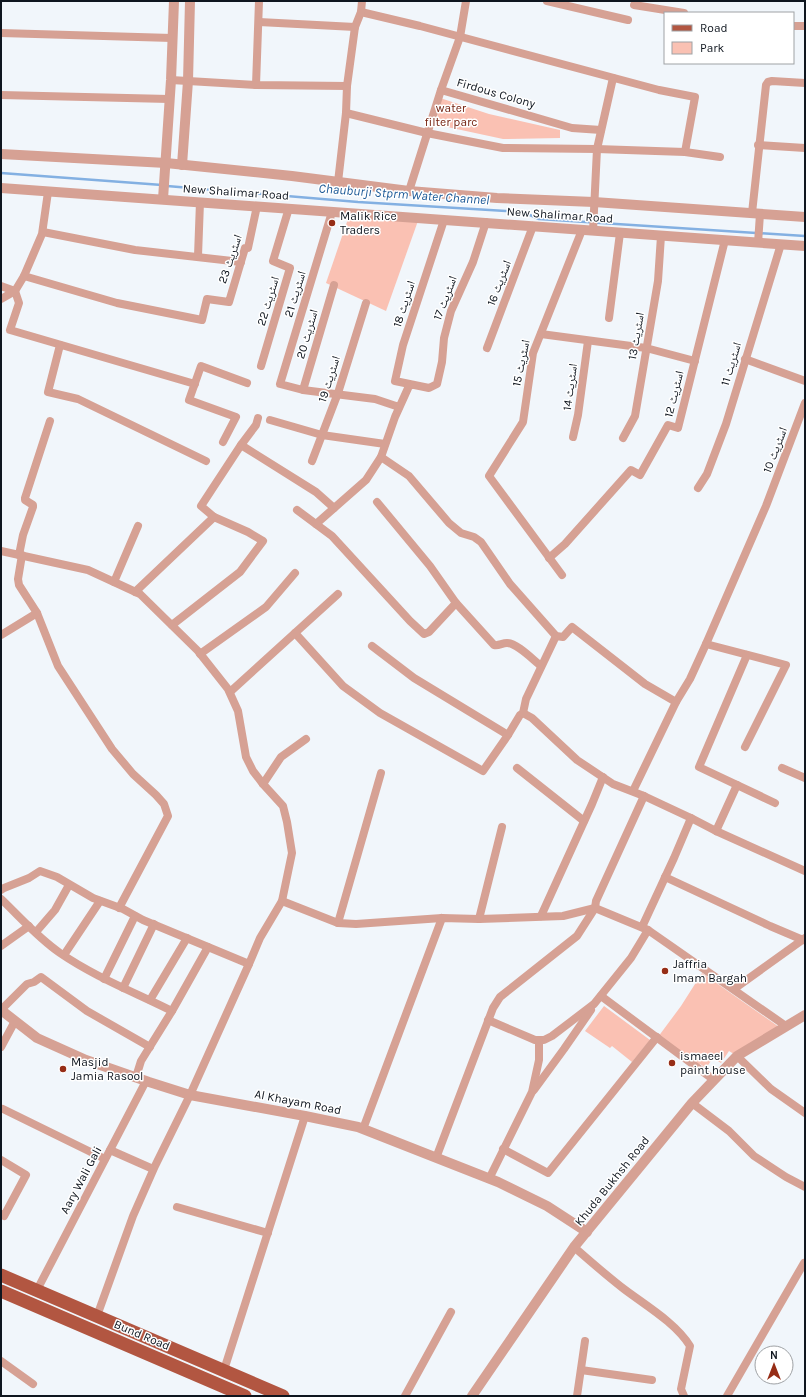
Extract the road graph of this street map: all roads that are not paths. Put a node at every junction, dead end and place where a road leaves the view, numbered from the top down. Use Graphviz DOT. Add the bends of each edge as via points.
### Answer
graph roads {
  1 [pos="174,1"];
  2 [pos="190,1"];
  3 [pos="259,1"];
  4 [pos="362,1"];
  5 [pos="466,1"];
  6 [pos="547,1"];
  7 [pos="634,5"];
  8 [pos="361,12"];
  9 [pos="678,12"];
  10 [pos="628,20"];
  11 [pos="258,22"];
  12 [pos="355,26"];
  13 [pos="794,26"];
  14 [pos="805,26"];
  15 [pos="1,33"];
  16 [pos="460,37"];
  17 [pos="172,38"];
  18 [pos="613,78"];
  19 [pos="171,80"];
  20 [pos="188,81"];
  21 [pos="805,83"];
  22 [pos="256,85"];
  23 [pos="347,86"];
  24 [pos="441,90"];
  25 [pos="1,95"];
  26 [pos="169,99"];
  27 [pos="346,113"];
  28 [pos="601,130"];
  29 [pos="427,133"];
  30 [pos="758,144"];
  31 [pos="805,148"];
  32 [pos="597,149"];
  33 [pos="685,152"];
  34 [pos="1,154"];
  35 [pos="720,157"];
  36 [pos="182,165"];
  37 [pos="166,168"];
  38 [pos="338,182"];
  39 [pos="1,188"];
  40 [pos="409,190"];
  41 [pos="48,192"];
  42 [pos="163,196"];
  43 [pos="200,202"];
  44 [pos="257,206"];
  45 [pos="594,206"];
  46 [pos="289,208"];
  47 [pos="332,212"];
  48 [pos="757,216"];
  49 [pos="805,217"];
  50 [pos="444,220"];
  51 [pos="486,222"];
  52 [pos="533,226"];
  53 [pos="593,228"];
  54 [pos="582,230"];
  55 [pos="43,232"];
  56 [pos="620,233"];
  57 [pos="661,236"];
  58 [pos="725,240"];
  59 [pos="758,240"];
  60 [pos="781,244"];
  61 [pos="805,246"];
  62 [pos="198,256"];
  63 [pos="241,262"];
  64 [pos="24,276"];
  65 [pos="334,285"];
  66 [pos="1,286"];
  67 [pos="15,291"];
  68 [pos="1,299"];
  69 [pos="366,303"];
  70 [pos="609,318"];
  71 [pos="541,334"];
  72 [pos="588,341"];
  73 [pos="60,345"];
  74 [pos="487,348"];
  75 [pos="646,348"];
  76 [pos="745,359"];
  77 [pos="695,361"];
  78 [pos="261,366"];
  79 [pos="805,381"];
  80 [pos="247,383"];
  81 [pos="195,384"];
  82 [pos="412,385"];
  83 [pos="303,390"];
  84 [pos="338,393"];
  85 [pos="805,403"];
  86 [pos="399,408"];
  87 [pos="258,418"];
  88 [pos="270,420"];
  89 [pos="50,421"];
  90 [pos="322,435"];
  91 [pos="573,437"];
  92 [pos="623,438"];
  93 [pos="223,442"];
  94 [pos="385,444"];
  95 [pos="241,445"];
  96 [pos="381,457"];
  97 [pos="206,461"];
  98 [pos="312,461"];
  99 [pos="698,488"];
  100 [pos="377,502"];
  101 [pos="334,508"];
  102 [pos="297,510"];
  103 [pos="214,517"];
  104 [pos="316,524"];
  105 [pos="138,526"];
  106 [pos="1,551"];
  107 [pos="20,555"];
  108 [pos="549,558"];
  109 [pos="295,573"];
  110 [pos="562,575"];
  111 [pos="114,582"];
  112 [pos="135,592"];
  113 [pos="338,594"];
  114 [pos="456,603"];
  115 [pos="37,613"];
  116 [pos="172,626"];
  117 [pos="295,633"];
  118 [pos="1,635"];
  119 [pos="556,636"];
  120 [pos="706,644"];
  121 [pos="372,646"];
  122 [pos="200,654"];
  123 [pos="747,655"];
  124 [pos="541,666"];
  125 [pos="230,692"];
  126 [pos="676,702"];
  127 [pos="523,713"];
  128 [pos="508,735"];
  129 [pos="306,739"];
  130 [pos="745,747"];
  131 [pos="517,768"];
  132 [pos="782,768"];
  133 [pos="381,773"];
  134 [pos="603,777"];
  135 [pos="805,778"];
  136 [pos="262,784"];
  137 [pos="737,785"];
  138 [pos="633,791"];
  139 [pos="644,796"];
  140 [pos="775,803"];
  141 [pos="691,818"];
  142 [pos="584,821"];
  143 [pos="502,827"];
  144 [pos="716,831"];
  145 [pos="805,871"];
  146 [pos="665,877"];
  147 [pos="69,885"];
  148 [pos="1,890"];
  149 [pos="1,899"];
  150 [pos="100,901"];
  151 [pos="282,901"];
  152 [pos="119,908"];
  153 [pos="595,908"];
  154 [pos="135,916"];
  155 [pos="541,916"];
  156 [pos="442,918"];
  157 [pos="480,918"];
  158 [pos="338,923"];
  159 [pos="154,924"];
  160 [pos="28,926"];
  161 [pos="645,929"];
  162 [pos="36,932"];
  163 [pos="187,938"];
  164 [pos="804,939"];
  165 [pos="1,946"];
  166 [pos="208,947"];
  167 [pos="64,955"];
  168 [pos="249,964"];
  169 [pos="104,979"];
  170 [pos="123,988"];
  171 [pos="734,989"];
  172 [pos="601,996"];
  173 [pos="150,1000"];
  174 [pos="594,1004"];
  175 [pos="1,1010"];
  176 [pos="172,1011"];
  177 [pos="805,1015"];
  178 [pos="488,1020"];
  179 [pos="15,1021"];
  180 [pos="782,1024"];
  181 [pos="657,1037"];
  182 [pos="539,1041"];
  183 [pos="1,1047"];
  184 [pos="150,1047"];
  185 [pos="737,1056"];
  186 [pos="136,1077"];
  187 [pos="714,1080"];
  188 [pos="146,1081"];
  189 [pos="532,1092"];
  190 [pos="190,1095"];
  191 [pos="692,1103"];
  192 [pos="3,1109"];
  193 [pos="805,1113"];
  194 [pos="305,1116"];
  195 [pos="363,1129"];
  196 [pos="503,1149"];
  197 [pos="110,1150"];
  198 [pos="436,1158"];
  199 [pos="106,1159"];
  200 [pos="1,1160"];
  201 [pos="153,1170"];
  202 [pos="489,1178"];
  203 [pos="805,1187"];
  204 [pos="177,1207"];
  205 [pos="1,1214"];
  206 [pos="587,1232"];
  207 [pos="268,1233"];
  208 [pos="574,1247"];
  209 [pos="804,1263"];
  210 [pos="1,1275"];
  211 [pos="37,1290"];
  212 [pos="1,1291"];
  213 [pos="451,1312"];
  214 [pos="97,1316"];
  215 [pos="585,1340"];
  216 [pos="1,1361"];
  217 [pos="224,1370"];
  218 [pos="581,1370"];
  219 [pos="652,1380"];
  220 [pos="33,1384"];
  221 [pos="227,1392"];
  222 [pos="245,1396"];
  223 [pos="280,1396"];
  224 [pos="405,1396"];
  225 [pos="472,1396"];
  226 [pos="577,1396"];
  227 [pos="684,1396"];
  228 [pos="727,1396"];
  1 -- 17 [label="street"];
  2 -- 20 [label="street"];
  3 -- 11 [label="street"];
  4 -- 8 [label="street"];
  5 -- 16 [label="street"];
  6 -- 10 [label="street"];
  7 -- 9 [label="street"];
  8 -- 12 [label="street"];
  8 -- 16 [label="street"];
  11 -- 12 [label="street"];
  11 -- 22 [label="street"];
  12 -- 23 [label="street"];
  13 -- 14 [label="street"];
  15 -- 17 [label="street"];
  16 -- 18 [label="street"];
  16 -- 24 [label="street"];
  17 -- 19 [label="street"];
  18 -- 28 [label="street"];
  18 -- 33 [label="street" via="695,97"];
  19 -- 20 [label="street"];
  19 -- 26 [label="street"];
  20 -- 22 [label="street"];
  20 -- 36 [label="street"];
  21 -- 30 [label="street" via="768,82"];
  22 -- 23 [label="street"];
  23 -- 27 [label="street"];
  24 -- 28 [label="street, Firdous Colony" via="572,128"];
  24 -- 29 [label="street, Firdous Colony"];
  25 -- 26 [label="street"];
  26 -- 37 [label="street"];
  27 -- 29 [label="street"];
  27 -- 38 [label="street"];
  28 -- 32 [label="street"];
  29 -- 32 [label="street" via="504,148"];
  29 -- 40 [label="street, Firdous Colony"];
  30 -- 31 [label="street"];
  30 -- 48 [label="street"];
  32 -- 33 [label="street"];
  32 -- 45 [label="street"];
  33 -- 35 [label="street"];
  34 -- 37 [label="street"];
  36 -- 37 [label="street"];
  36 -- 38 [label="street"];
  37 -- 42 [label="street"];
  38 -- 40 [label="street"];
  39 -- 41 [label="street, New Shalimar Road"];
  40 -- 45 [label="street"];
  41 -- 42 [label="street, New Shalimar Road"];
  41 -- 55 [label="street"];
  42 -- 43 [label="street, New Shalimar Road"];
  43 -- 44 [label="street, New Shalimar Road"];
  43 -- 62 [label="street"];
  44 -- 46 [label="street, New Shalimar Road"];
  44 -- 63 [label="street, اسٹریٹ 23" via="248,248 245,248"];
  45 -- 48 [label="street"];
  45 -- 53 [label="street"];
  46 -- 47 [label="street, New Shalimar Road"];
  46 -- 78 [label="street, اسٹریٹ 22" via="273,262 290,268"];
  47 -- 50 [label="street, New Shalimar Road"];
  47 -- 83 [label="street, اسٹریٹ 21" via="280,384"];
  48 -- 49 [label="street"];
  48 -- 59 [label="street"];
  50 -- 51 [label="street, New Shalimar Road"];
  50 -- 82 [label="street, اسٹریٹ 18" via="403,345 395,380"];
  51 -- 52 [label="street, New Shalimar Road"];
  51 -- 82 [label="street, اسٹریٹ 17" via="473,262 451,311 437,384 429,388"];
  52 -- 54 [label="street, New Shalimar Road"];
  52 -- 74 [label="street, اسٹریٹ 16"];
  53 -- 54 [label="street, New Shalimar Road"];
  53 -- 56 [label="street, New Shalimar Road"];
  54 -- 71 [label="street, اسٹریٹ 15"];
  55 -- 62 [label="street" via="135,250"];
  55 -- 64 [label="street"];
  56 -- 57 [label="street, New Shalimar Road"];
  56 -- 70 [label="street"];
  57 -- 58 [label="street, New Shalimar Road"];
  57 -- 75 [label="street, اسٹریٹ 13" via="658,281"];
  58 -- 59 [label="street, New Shalimar Road"];
  58 -- 77 [label="street, اسٹریٹ 12"];
  59 -- 60 [label="street, New Shalimar Road"];
  60 -- 61 [label="street, New Shalimar Road"];
  60 -- 76 [label="street, اسٹریٹ 11"];
  62 -- 63 [label="street"];
  63 -- 64 [label="street, اسٹریٹ 23" via="229,302 207,300 202,320 117,303"];
  64 -- 67 [label="street"];
  65 -- 83 [label="street, اسٹریٹ 20"];
  66 -- 67 [label="street"];
  67 -- 68 [label="street"];
  67 -- 73 [label="street" via="19,303 10,330"];
  69 -- 84 [label="street, اسٹریٹ 19"];
  71 -- 72 [label="street"];
  71 -- 108 [label="street, اسٹریٹ 15" via="534,353 522,422 489,476"];
  72 -- 75 [label="street"];
  72 -- 91 [label="street, اسٹریٹ 14"];
  73 -- 81 [label="street"];
  73 -- 97 [label="street" via="48,392 78,399"];
  75 -- 77 [label="street"];
  75 -- 92 [label="street, اسٹریٹ 13" via="635,416"];
  76 -- 79 [label="street"];
  76 -- 99 [label="street, اسٹریٹ 11" via="726,424 707,474"];
  77 -- 108 [label="street, اسٹریٹ 12" via="678,428 668,425 640,475 631,470 565,544"];
  80 -- 81 [label="street" via="201,366"];
  81 -- 93 [label="street" via="189,400 236,417"];
  82 -- 86 [label="street" via="409,386"];
  83 -- 84 [label="street"];
  84 -- 86 [label="street" via="375,399"];
  84 -- 90 [label="street, اسٹریٹ 19"];
  85 -- 120 [label="street, اسٹریٹ 10" via="766,506"];
  86 -- 94 [label="street"];
  87 -- 95 [label="street" via="256,425"];
  88 -- 90 [label="street"];
  89 -- 107 [label="street" via="25,498 33,507 23,535"];
  90 -- 94 [label="street"];
  90 -- 98 [label="street, اسٹریٹ 19"];
  94 -- 96 [label="street"];
  95 -- 101 [label="street" via="316,492"];
  95 -- 103 [label="street" via="201,506"];
  96 -- 101 [label="street" via="366,480"];
  96 -- 119 [label="street" via="409,476 449,523 461,533 482,542 510,584"];
  100 -- 114 [label="street" via="426,561"];
  101 -- 104 [label="street"];
  102 -- 104 [label="street"];
  103 -- 112 [label="street"];
  103 -- 116 [label="street" via="263,541 240,572"];
  104 -- 114 [label="street" via="332,536 424,634 429,632"];
  105 -- 111 [label="street"];
  106 -- 107 [label="street"];
  107 -- 111 [label="street" via="88,570"];
  107 -- 115 [label="street" via="19,586"];
  108 -- 110 [label="street"];
  109 -- 122 [label="street" via="266,607"];
  111 -- 112 [label="street"];
  112 -- 116 [label="street"];
  113 -- 117 [label="street"];
  114 -- 124 [label="street" via="494,645 507,643 519,648"];
  115 -- 118 [label="street"];
  115 -- 152 [label="street" via="58,666 87,713 133,774 164,804 168,816"];
  116 -- 122 [label="street"];
  117 -- 125 [label="street"];
  117 -- 128 [label="street" via="343,686 380,713 484,771"];
  119 -- 124 [label="street"];
  119 -- 126 [label="street" via="564,637 572,627 645,684"];
  120 -- 123 [label="street"];
  120 -- 126 [label="street, اسٹریٹ 10"];
  121 -- 128 [label="street" via="414,678"];
  122 -- 125 [label="street"];
  123 -- 130 [label="street" via="786,665"];
  123 -- 137 [label="street" via="699,767"];
  124 -- 127 [label="street" via="526,699"];
  125 -- 136 [label="street" via="238,711 246,757"];
  126 -- 138 [label="street, اسٹریٹ 10"];
  127 -- 128 [label="street"];
  127 -- 134 [label="street" via="532,718 577,760"];
  129 -- 136 [label="street" via="281,757"];
  131 -- 142 [label="street"];
  132 -- 135 [label="street"];
  133 -- 158 [label="street"];
  134 -- 138 [label="street" via="613,784"];
  134 -- 142 [label="street"];
  136 -- 151 [label="street" via="283,806 287,822 292,853"];
  137 -- 140 [label="street"];
  137 -- 144 [label="street"];
  138 -- 139 [label="street"];
  139 -- 141 [label="street"];
  139 -- 153 [label="street"];
  141 -- 144 [label="street"];
  141 -- 146 [label="street"];
  142 -- 155 [label="street"];
  143 -- 157 [label="street"];
  144 -- 145 [label="street"];
  146 -- 161 [label="street"];
  146 -- 164 [label="street"];
  147 -- 148 [label="street" via="40,871"];
  147 -- 150 [label="street"];
  147 -- 162 [label="street" via="55,910"];
  149 -- 160 [label="street"];
  150 -- 152 [label="street"];
  150 -- 167 [label="street"];
  151 -- 158 [label="street"];
  151 -- 168 [label="street" via="260,938"];
  152 -- 154 [label="street"];
  153 -- 155 [label="street" via="563,916"];
  153 -- 161 [label="street"];
  153 -- 178 [label="street" via="577,936 500,997 492,1008"];
  154 -- 159 [label="street"];
  154 -- 169 [label="street"];
  155 -- 157 [label="street"];
  156 -- 157 [label="street"];
  156 -- 158 [label="street" via="374,924"];
  156 -- 195 [label="street"];
  159 -- 163 [label="street"];
  159 -- 170 [label="street"];
  160 -- 162 [label="street"];
  160 -- 165 [label="street"];
  161 -- 171 [label="street"];
  161 -- 172 [label="street" via="630,958"];
  162 -- 167 [label="street"];
  163 -- 166 [label="street"];
  163 -- 173 [label="street"];
  164 -- 171 [label="street"];
  166 -- 168 [label="street"];
  166 -- 176 [label="street"];
  167 -- 169 [label="street"];
  168 -- 190 [label="street"];
  169 -- 170 [label="street"];
  170 -- 173 [label="street"];
  171 -- 180 [label="street"];
  172 -- 174 [label="street"];
  172 -- 181 [label="street"];
  173 -- 176 [label="street"];
  174 -- 182 [label="street" via="558,1033"];
  174 -- 189 [label="street"];
  175 -- 179 [label="street, Al Khayam Road"];
  175 -- 184 [label="street" via="27,984 41,977 87,1011"];
  176 -- 184 [label="street"];
  177 -- 185 [label="street, Khuda Bukhsh Road"];
  178 -- 182 [label="street"];
  178 -- 198 [label="street"];
  179 -- 183 [label="street"];
  179 -- 186 [label="street, Al Khayam Road" via="37,1038 86,1060"];
  181 -- 187 [label="street"];
  181 -- 196 [label="street" via="548,1173"];
  182 -- 189 [label="street" via="539,1060"];
  184 -- 186 [label="street" via="141,1061"];
  185 -- 187 [label="street, Khuda Bukhsh Road"];
  185 -- 193 [label="street" via="771,1088"];
  186 -- 188 [label="street, Al Khayam Road"];
  187 -- 191 [label="street, Khuda Bukhsh Road"];
  188 -- 190 [label="street, Al Khayam Road"];
  188 -- 197 [label="street, Aary Wali Gali"];
  189 -- 196 [label="street"];
  190 -- 194 [label="street, Al Khayam Road"];
  190 -- 201 [label="street"];
  191 -- 203 [label="street" via="729,1131 754,1156"];
  191 -- 206 [label="street, Khuda Bukhsh Road"];
  192 -- 199 [label="street"];
  194 -- 195 [label="street, Al Khayam Road"];
  194 -- 207 [label="street"];
  195 -- 198 [label="street, Al Khayam Road"];
  196 -- 202 [label="street"];
  197 -- 199 [label="street, Aary Wali Gali"];
  197 -- 201 [label="street"];
  198 -- 202 [label="street, Al Khayam Road"];
  199 -- 211 [label="street, Aary Wali Gali"];
  200 -- 205 [label="street" via="26,1175 4,1216"];
  201 -- 214 [label="street" via="133,1216"];
  202 -- 206 [label="street, Al Khayam Road" via="547,1206"];
  204 -- 207 [label="street"];
  206 -- 208 [label="street, Khuda Bukhsh Road"];
  207 -- 217 [label="street"];
  208 -- 225 [label="street, Khuda Bukhsh Road"];
  208 -- 227 [label="street" via="685,1338 690,1346 681,1389"];
  209 -- 228 [label="street"];
  210 -- 211 [label="main road, Bund Road"];
  211 -- 214 [label="main road, Bund Road"];
  212 -- 221 [label="main road, Bund Road"];
  213 -- 224 [label="street"];
  214 -- 217 [label="main road, Bund Road"];
  215 -- 218 [label="street"];
  216 -- 220 [label="street"];
  217 -- 223 [label="main road, Bund Road"];
  218 -- 219 [label="street"];
  218 -- 226 [label="street"];
  221 -- 222 [label="main road, Bund Road"];
}
